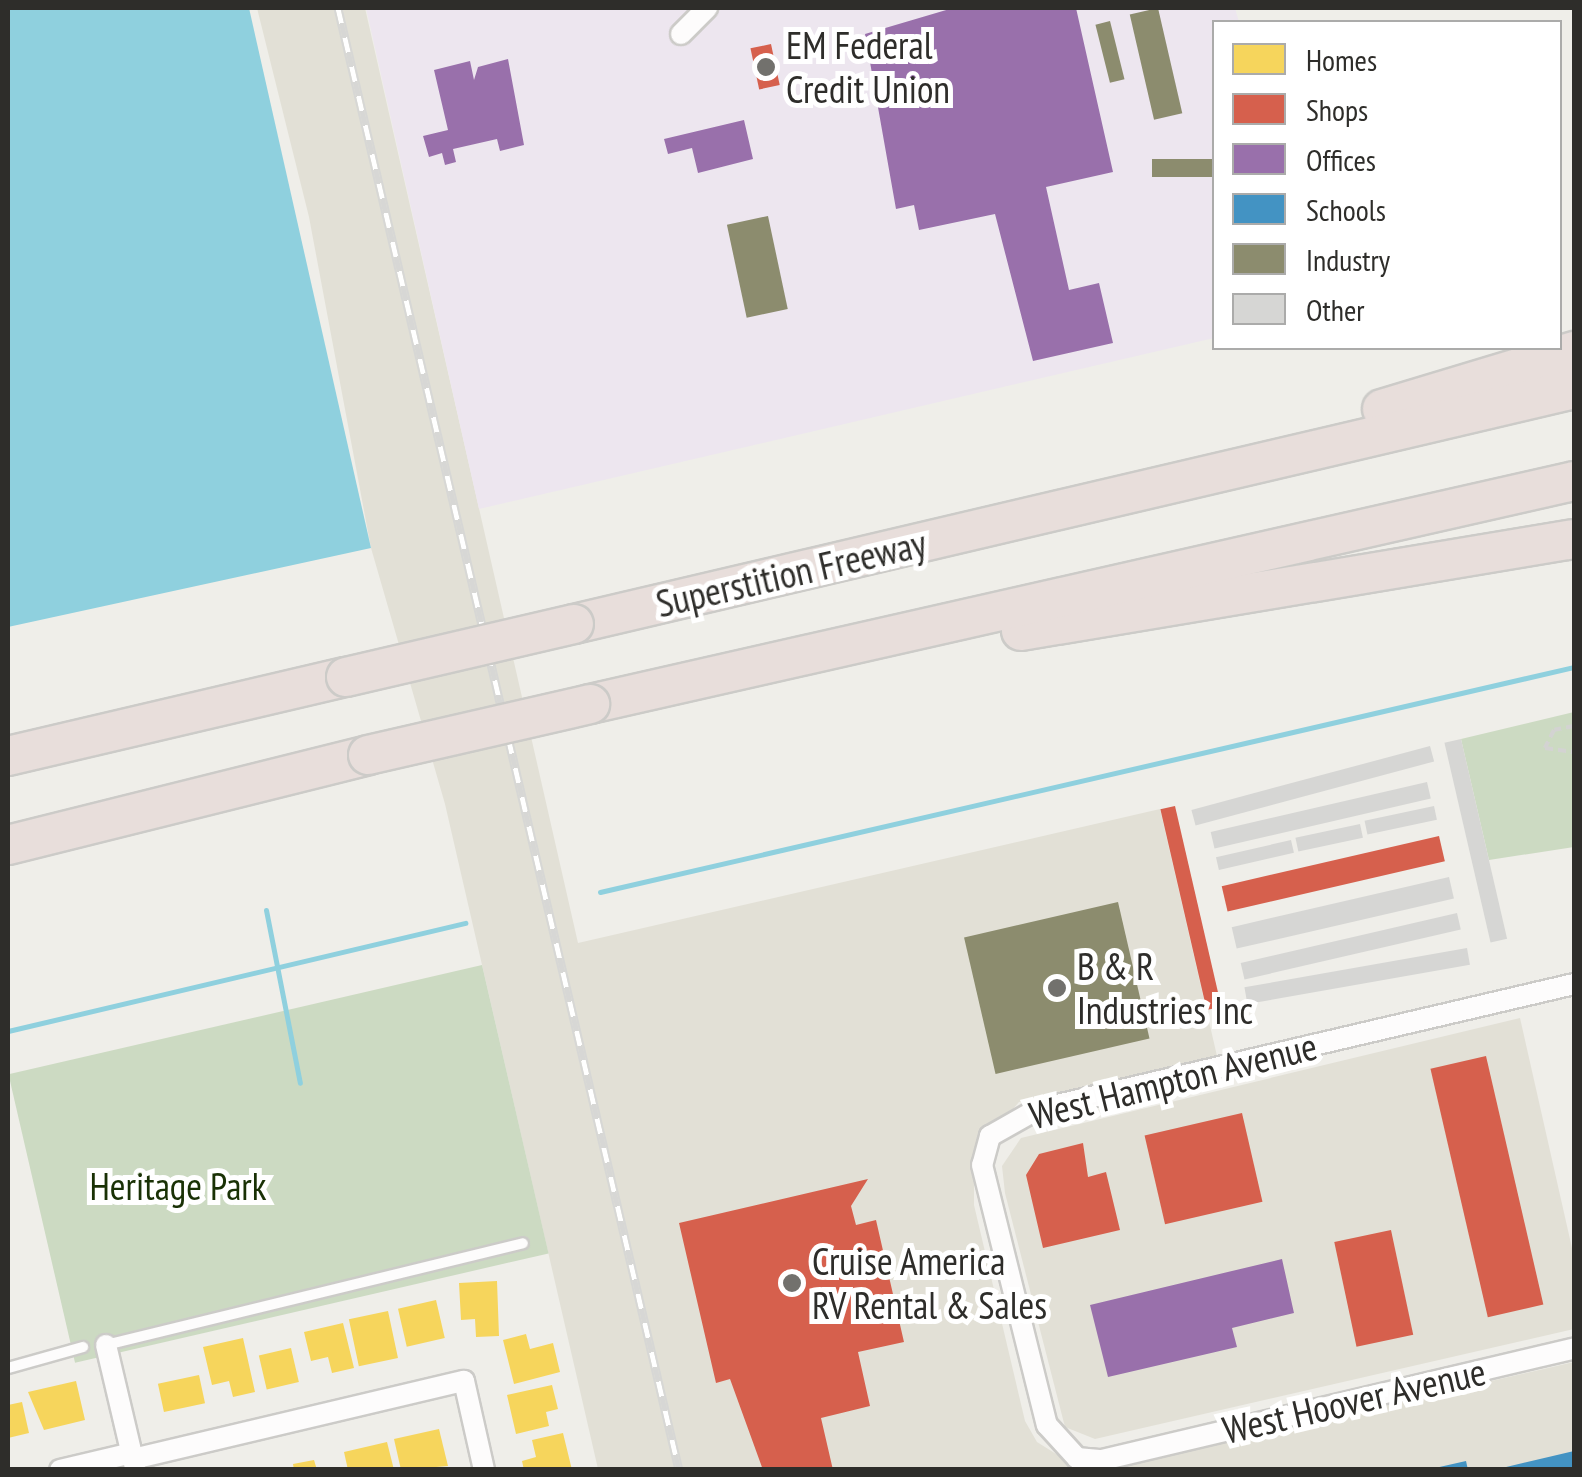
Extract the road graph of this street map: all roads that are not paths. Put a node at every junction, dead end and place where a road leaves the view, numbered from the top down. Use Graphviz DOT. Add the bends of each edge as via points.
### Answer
graph roads {
  1 [pos="708,8"];
  2 [pos="681,34"];
  3 [pos="1574,350"];
  4 [pos="1574,388"];
  5 [pos="1574,481"];
  6 [pos="1074,503"];
  7 [pos="1574,539"];
  8 [pos="590,704"];
  9 [pos="8,753"];
  10 [pos="8,845"];
  11 [pos="1574,984"];
  12 [pos="523,1242"];
  13 [pos="106,1345"];
  14 [pos="83,1347"];
  15 [pos="1574,1348"];
  16 [pos="1025,1350"];
  17 [pos="8,1368"];
  18 [pos="134,1460"];
  19 [pos="60,1470"];
  20 [pos="484,1470"];
  1 -- 2 [label="street"];
  3 -- 6 [label="highway"];
  4 -- 6 [label="highway, Superstition Freeway"];
  5 -- 8 [label="highway"];
  6 -- 9 [label="highway, Superstition Freeway, bridge"];
  7 -- 8 [label="highway"];
  8 -- 10 [label="highway, bridge"];
  11 -- 16 [label="street, West Hampton Avenue" via="1011,1120 990,1136 982,1165"];
  12 -- 13 [label="lane"];
  13 -- 18 [label="street"];
  14 -- 17 [label="lane"];
  15 -- 16 [label="street, West Hoover Avenue" via="1102,1460 1077,1458 1046,1426"];
  18 -- 19 [label="street"];
  18 -- 20 [label="street" via="464,1381"];
}
